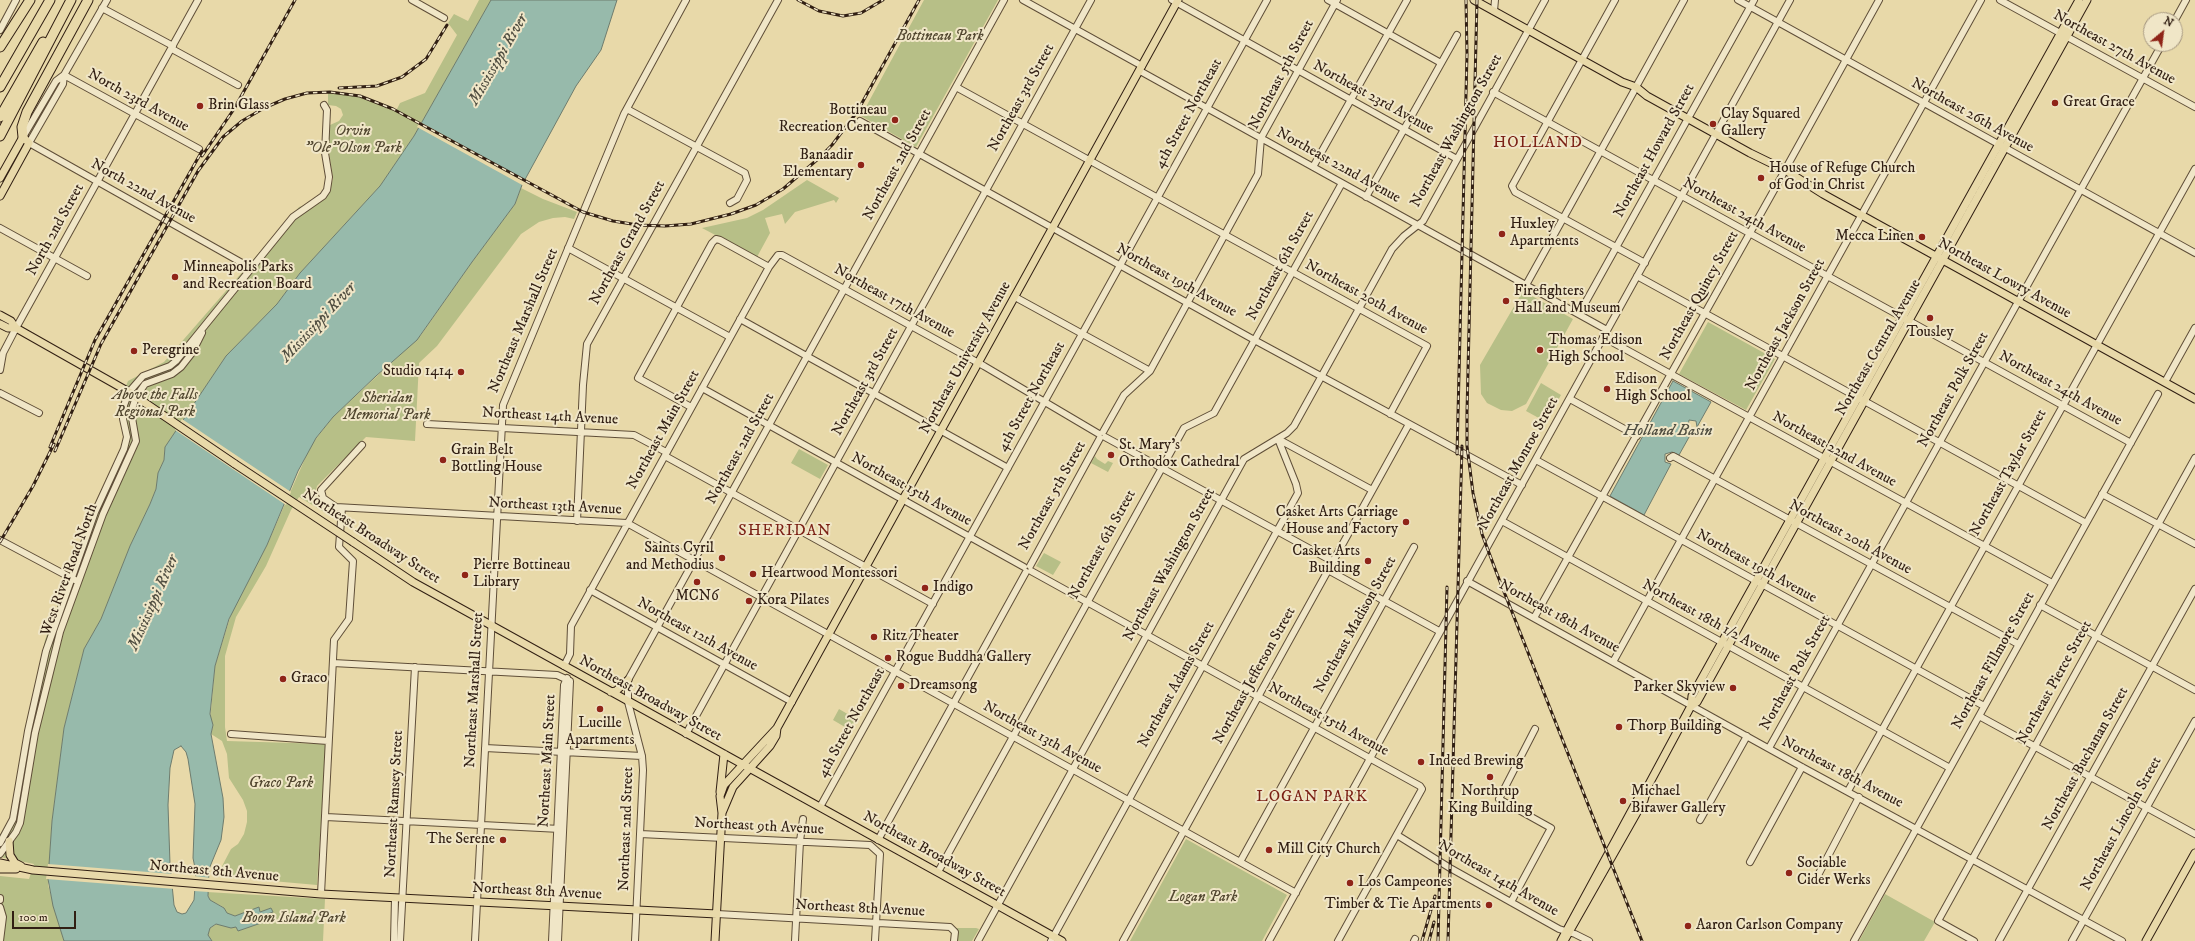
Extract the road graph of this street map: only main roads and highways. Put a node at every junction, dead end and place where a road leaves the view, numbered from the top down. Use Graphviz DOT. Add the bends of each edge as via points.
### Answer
graph roads {
  1 [pos="30,0"];
  2 [pos="50,0"];
  3 [pos="66,0"];
  4 [pos="71,0"];
  5 [pos="88,0"];
  6 [pos="1474,0"];
  7 [pos="2079,0"];
  8 [pos="2087,0"];
  9 [pos="1176,1"];
  10 [pos="2063,35"];
  11 [pos="0,47"];
  12 [pos="12,67"];
  13 [pos="0,84"];
  14 [pos="0,87"];
  15 [pos="0,117"];
  16 [pos="0,136"];
  17 [pos="26,140"];
  18 [pos="0,178"];
  19 [pos="0,196"];
  20 [pos="1940,259"];
  21 [pos="0,315"];
  22 [pos="0,324"];
  23 [pos="16,328"];
  24 [pos="2195,399"];
  25 [pos="628,680"];
  26 [pos="611,692"];
  27 [pos="724,754"];
  28 [pos="746,767"];
  29 [pos="720,796"];
  30 [pos="722,813"];
  31 [pos="9,841"];
  32 [pos="2195,853"];
  33 [pos="0,863"];
  34 [pos="0,870"];
  35 [pos="31,870"];
  36 [pos="716,914"];
  37 [pos="1567,931"];
  38 [pos="1052,939"];
  39 [pos="715,941"];
  40 [pos="1062,941"];
  41 [pos="1560,941"];
  42 [pos="1564,941"];
  43 [pos="2146,941"];
  1 -- 11 [label="highway"];
  2 -- 12 [label="highway"];
  3 -- 15 [label="highway"];
  4 -- 16 [label="highway"];
  5 -- 17 [label="highway" via="27,112 22,127"];
  6 -- 20 [label="main road, Northeast Lowry Avenue"];
  7 -- 10 [label="main road, Northeast Central Avenue"];
  8 -- 10 [label="main road, Northeast Central Avenue"];
  9 -- 28 [label="main road, Northeast University Avenue" via="792,702 777,728"];
  10 -- 20 [label="main road, Northeast Central Avenue"];
  12 -- 13 [label="highway"];
  12 -- 14 [label="highway"];
  17 -- 18 [label="main road"];
  17 -- 19 [label="main road"];
  20 -- 24 [label="main road, Northeast Lowry Avenue"];
  20 -- 37 [label="main road, Northeast Central Avenue" via="1725,644 1692,696 1691,706 1648,786 1644,800"];
  21 -- 23 [label="main road" via="11,321"];
  22 -- 23 [label="main road"];
  23 -- 26 [label="main road, Northeast Broadway Street, bridge" via="129,392 414,582"];
  25 -- 26 [label="main road" via="616,691"];
  26 -- 27 [label="main road, Northeast Broadway Street"];
  27 -- 28 [label="main road, Northeast Broadway Street"];
  27 -- 29 [label="main road"];
  28 -- 29 [label="main road, Northeast University Avenue" via="724,785"];
  28 -- 30 [label="main road, Northeast University Avenue"];
  28 -- 38 [label="main road, Northeast Broadway Street" via="997,905"];
  29 -- 30 [label="main road, Northeast University Avenue"];
  30 -- 36 [label="main road, Northeast University Avenue"];
  31 -- 35 [label="main road" via="11,858 15,863"];
  32 -- 43 [label="main road"];
  33 -- 35 [label="main road"];
  34 -- 35 [label="main road"];
  35 -- 36 [label="main road, Northeast 8th Avenue" via="321,894"];
  36 -- 39 [label="main road, Northeast University Avenue"];
  37 -- 41 [label="main road, Northeast Central Avenue"];
  37 -- 42 [label="main road, Northeast Central Avenue"];
  38 -- 40 [label="main road, Northeast Broadway Street"];
}
